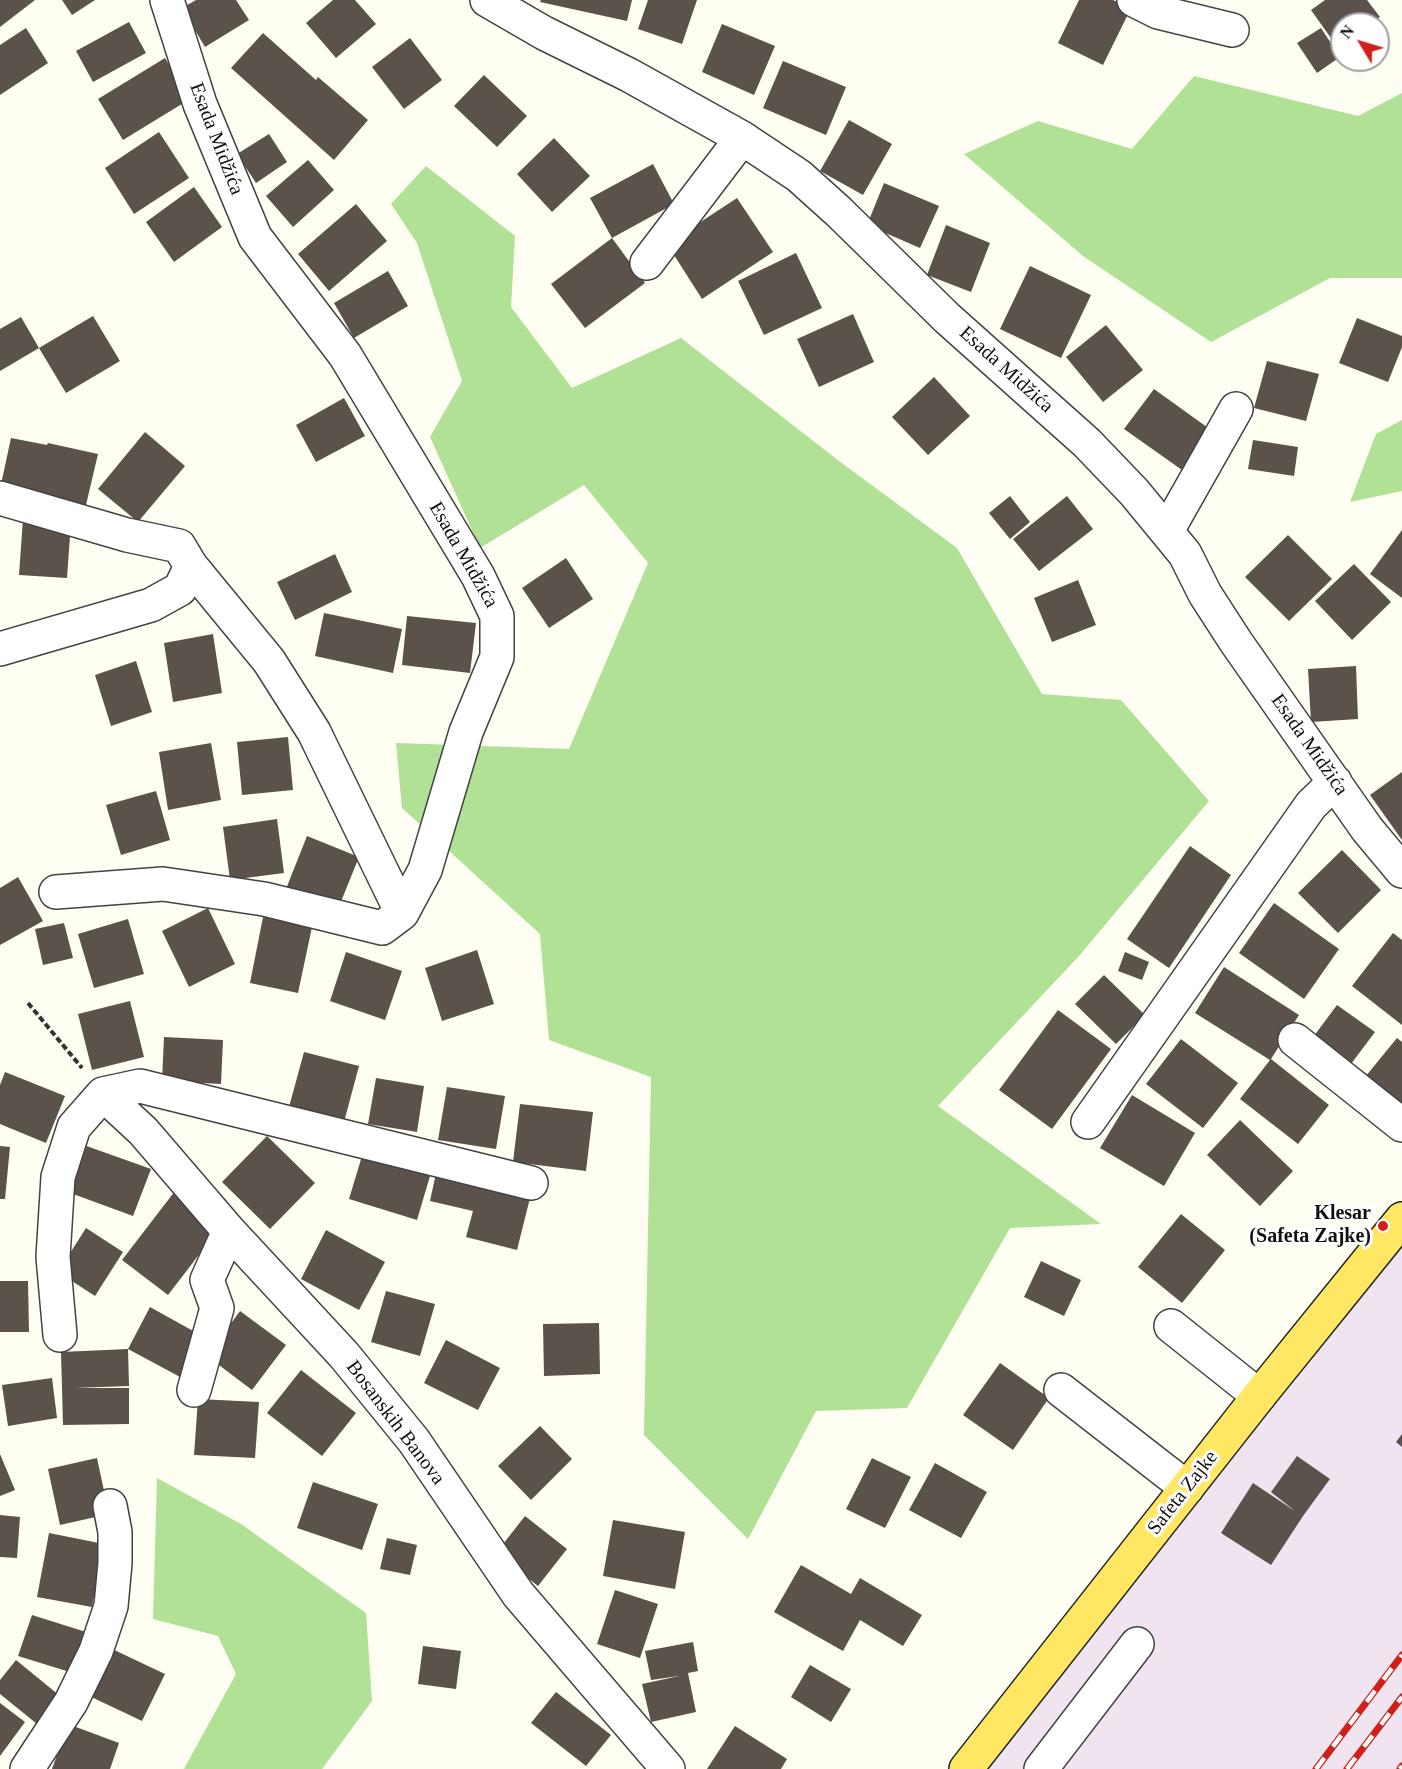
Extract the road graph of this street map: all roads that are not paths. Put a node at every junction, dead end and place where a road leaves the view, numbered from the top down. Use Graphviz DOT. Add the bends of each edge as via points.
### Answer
graph roads {
  1 [pos="167,0"];
  2 [pos="487,0"];
  3 [pos="1134,0"];
  4 [pos="1232,30"];
  5 [pos="742,138"];
  6 [pos="647,263"];
  7 [pos="1236,409"];
  8 [pos="0,498"];
  9 [pos="1167,531"];
  10 [pos="191,566"];
  11 [pos="0,649"];
  12 [pos="1335,782"];
  13 [pos="1402,871"];
  14 [pos="56,892"];
  15 [pos="402,913"];
  16 [pos="1295,1040"];
  17 [pos="103,1094"];
  18 [pos="1088,1122"];
  19 [pos="1402,1125"];
  20 [pos="531,1184"];
  21 [pos="229,1232"];
  22 [pos="1397,1235"];
  23 [pos="1171,1326"];
  24 [pos="60,1335"];
  25 [pos="194,1390"];
  26 [pos="1061,1390"];
  27 [pos="1259,1396"];
  28 [pos="1187,1488"];
  29 [pos="110,1506"];
  30 [pos="1137,1644"];
  31 [pos="651,1761"];
  32 [pos="27,1769"];
  33 [pos="966,1769"];
  34 [pos="1041,1769"];
  1 -- 15 [label="street, Esada Midžića" via="200,104 255,237 345,355 478,576 497,616 497,657 465,732 425,870"];
  2 -- 5 [label="street, Esada Midžića"];
  3 -- 4 [label="street" via="1158,12"];
  5 -- 6 [label="street"];
  5 -- 9 [label="street, Esada Midžića" via="800,176 839,212 947,318 1087,443"];
  7 -- 9 [label="street"];
  8 -- 10 [label="street" via="179,546"];
  9 -- 12 [label="street, Esada Midžića" via="1185,554 1230,632"];
  10 -- 11 [label="street" via="180,589 151,605"];
  10 -- 15 [label="street" via="269,661 314,732"];
  12 -- 13 [label="street, Esada Midžića"];
  12 -- 18 [label="street" via="1311,805"];
  14 -- 15 [label="street" via="163,885 264,899 382,928"];
  16 -- 19 [label="street"];
  17 -- 20 [label="street" via="140,1086"];
  17 -- 21 [label="street, Bosanskih Banova" via="143,1131"];
  17 -- 24 [label="street" via="74,1127 58,1177 53,1257"];
  21 -- 25 [label="street" via="207,1280 217,1308"];
  21 -- 31 [label="street, Bosanskih Banova" via="344,1355 414,1441 518,1594"];
  22 -- 27 [label="main road, Safeta Zajke"];
  23 -- 27 [label="street"];
  26 -- 28 [label="street"];
  27 -- 28 [label="main road, Safeta Zajke"];
  28 -- 33 [label="main road, Safeta Zajke"];
  29 -- 32 [label="street" via="115,1532 111,1606 96,1651 71,1702"];
  30 -- 34 [label="street"];
}
